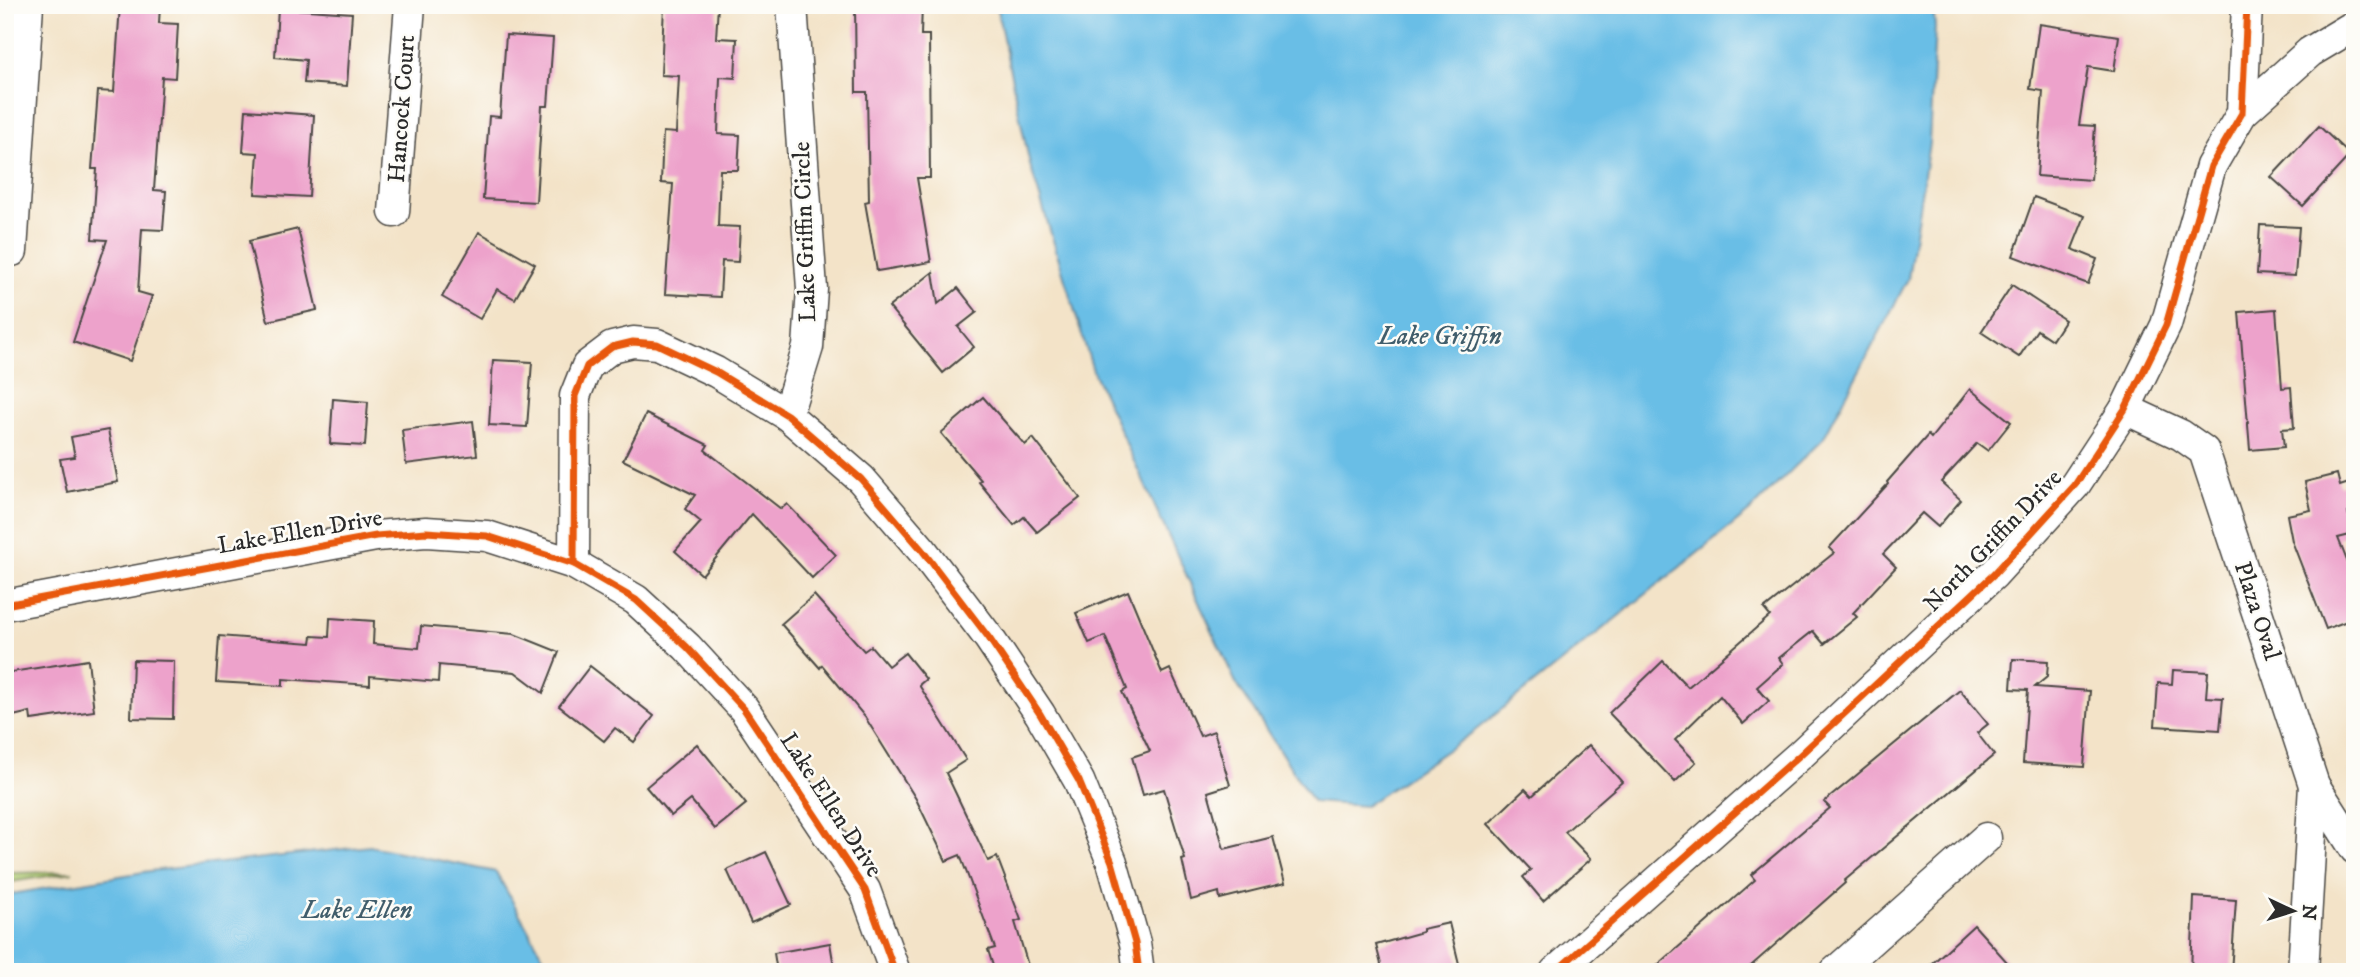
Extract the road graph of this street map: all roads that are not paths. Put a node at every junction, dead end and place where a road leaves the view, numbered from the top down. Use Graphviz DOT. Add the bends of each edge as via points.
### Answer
graph roads {
  1 [pos="28,5"];
  2 [pos="410,5"];
  3 [pos="792,5"];
  4 [pos="2247,5"];
  5 [pos="2355,25"];
  6 [pos="2242,113"];
  7 [pos="394,212"];
  8 [pos="12,251"];
  9 [pos="2124,408"];
  10 [pos="787,415"];
  11 [pos="574,564"];
  12 [pos="5,605"];
  13 [pos="2314,785"];
  14 [pos="1986,838"];
  15 [pos="2355,849"];
  16 [pos="895,972"];
  17 [pos="1139,972"];
  18 [pos="1555,972"];
  19 [pos="1835,972"];
  20 [pos="2303,972"];
  1 -- 8 [label="street"];
  2 -- 7 [label="street, Hancock Court"];
  3 -- 10 [label="street, Lake Griffin Circle" via="812,289 808,347"];
  4 -- 6 [label="street, North Griffin Drive"];
  5 -- 6 [label="street" via="2310,52"];
  6 -- 9 [label="street, North Griffin Drive" via="2211,166 2166,325"];
  9 -- 13 [label="street, Plaza Oval" via="2204,451"];
  9 -- 18 [label="street, North Griffin Drive" via="2075,485 1994,575"];
  10 -- 11 [label="street" via="716,372 657,344 633,341 612,346 587,366 575,396"];
  10 -- 17 [label="street" via="861,479 922,550 1040,714 1079,781 1112,862"];
  11 -- 12 [label="street, Lake Ellen Drive" via="487,536 426,532 376,536"];
  11 -- 16 [label="street, Lake Ellen Drive" via="636,600 744,709 865,890"];
  13 -- 15 [label="street, Plaza Oval"];
  13 -- 20 [label="street"];
  14 -- 19 [label="street"];
}
